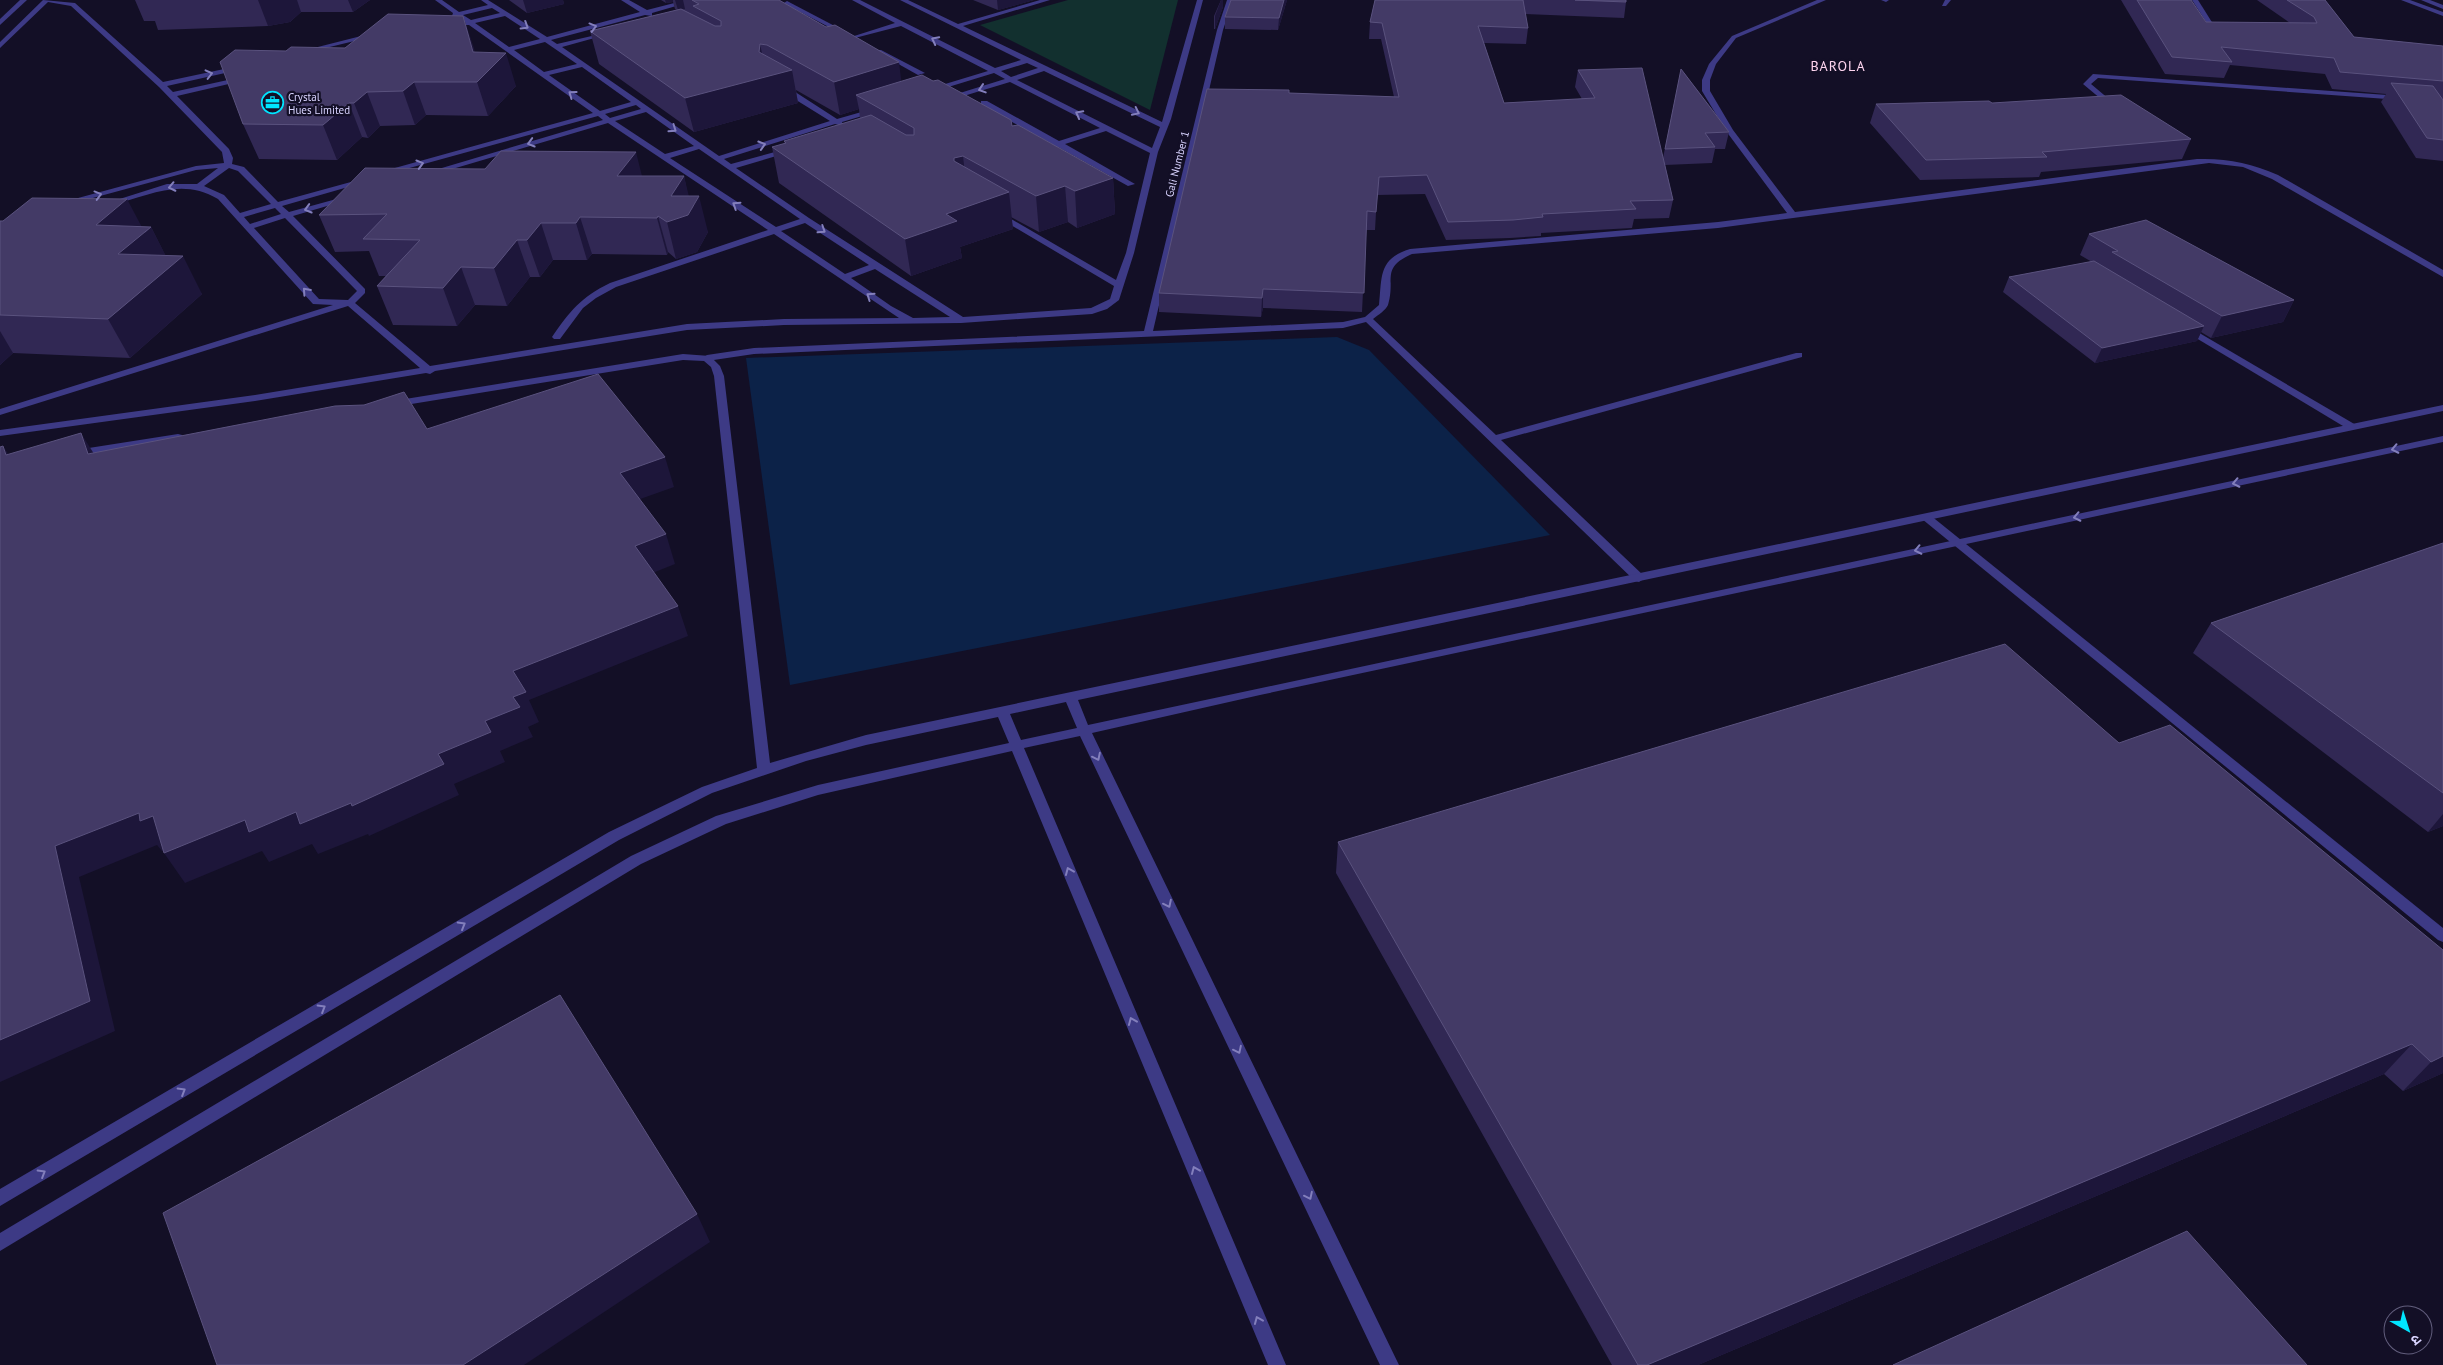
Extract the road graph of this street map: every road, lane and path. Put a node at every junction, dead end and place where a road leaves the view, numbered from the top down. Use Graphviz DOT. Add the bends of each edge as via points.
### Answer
graph roads {
  1 [pos="24,0"];
  2 [pos="47,0"];
  3 [pos="438,0"];
  4 [pos="484,0"];
  5 [pos="624,0"];
  6 [pos="694,0"];
  7 [pos="855,0"];
  8 [pos="903,0"];
  9 [pos="1047,0"];
  10 [pos="1200,0"];
  11 [pos="1230,0"];
  12 [pos="1823,0"];
  13 [pos="2195,0"];
  14 [pos="2404,0"];
  15 [pos="2424,0"];
  16 [pos="787,3"];
  17 [pos="493,6"];
  18 [pos="2443,7"];
  19 [pos="647,12"];
  20 [pos="457,14"];
  21 [pos="505,14"];
  22 [pos="2443,14"];
  23 [pos="448,17"];
  24 [pos="649,22"];
  25 [pos="0,23"];
  26 [pos="469,23"];
  27 [pos="903,23"];
  28 [pos="459,25"];
  29 [pos="957,26"];
  30 [pos="2212,27"];
  31 [pos="612,32"];
  32 [pos="381,33"];
  33 [pos="853,38"];
  34 [pos="546,39"];
  35 [pos="861,42"];
  36 [pos="0,46"];
  37 [pos="556,46"];
  38 [pos="870,47"];
  39 [pos="510,49"];
  40 [pos="295,53"];
  41 [pos="1028,60"];
  42 [pos="248,65"];
  43 [pos="581,65"];
  44 [pos="1045,68"];
  45 [pos="996,71"];
  46 [pos="921,73"];
  47 [pos="544,74"];
  48 [pos="249,77"];
  49 [pos="1013,79"];
  50 [pos="162,86"];
  51 [pos="778,86"];
  52 [pos="172,95"];
  53 [pos="922,95"];
  54 [pos="2405,99"];
  55 [pos="636,103"];
  56 [pos="938,103"];
  57 [pos="984,103"];
  58 [pos="884,107"];
  59 [pos="645,110"];
  60 [pos="2117,111"];
  61 [pos="599,114"];
  62 [pos="608,120"];
  63 [pos="837,122"];
  64 [pos="1164,126"];
  65 [pos="1107,128"];
  66 [pos="850,130"];
  67 [pos="1060,144"];
  68 [pos="699,147"];
  69 [pos="794,147"];
  70 [pos="1043,149"];
  71 [pos="1154,152"];
  72 [pos="445,156"];
  73 [pos="664,157"];
  74 [pos="716,159"];
  75 [pos="228,165"];
  76 [pos="455,166"];
  77 [pos="729,167"];
  78 [pos="417,177"];
  79 [pos="1131,184"];
  80 [pos="200,185"];
  81 [pos="361,193"];
  82 [pos="62,205"];
  83 [pos="277,205"];
  84 [pos="98,207"];
  85 [pos="987,209"];
  86 [pos="286,215"];
  87 [pos="1793,215"];
  88 [pos="238,216"];
  89 [pos="806,220"];
  90 [pos="248,227"];
  91 [pos="774,230"];
  92 [pos="876,265"];
  93 [pos="2443,274"];
  94 [pos="844,278"];
  95 [pos="1119,285"];
  96 [pos="350,303"];
  97 [pos="1368,319"];
  98 [pos="961,320"];
  99 [pos="912,321"];
  100 [pos="2174,321"];
  101 [pos="1148,333"];
  102 [pos="557,337"];
  103 [pos="1799,355"];
  104 [pos="707,358"];
  105 [pos="430,371"];
  106 [pos="378,406"];
  107 [pos="2443,408"];
  108 [pos="0,412"];
  109 [pos="2352,427"];
  110 [pos="0,433"];
  111 [pos="194,434"];
  112 [pos="1494,439"];
  113 [pos="2443,439"];
  114 [pos="68,454"];
  115 [pos="1926,517"];
  116 [pos="1958,542"];
  117 [pos="1639,578"];
  118 [pos="1070,697"];
  119 [pos="1002,711"];
  120 [pos="1084,730"];
  121 [pos="1016,745"];
  122 [pos="764,770"];
  123 [pos="2443,936"];
  124 [pos="0,1198"];
  125 [pos="0,1242"];
  126 [pos="1277,1365"];
  127 [pos="1390,1365"];
  1 -- 25 [label="street"];
  2 -- 36 [label="street"];
  2 -- 50 [label="street" via="73,4"];
  3 -- 20 [label="street"];
  4 -- 17 [label="street"];
  5 -- 19 [label="street"];
  6 -- 19 [label="street"];
  7 -- 27 [label="street"];
  8 -- 29 [label="street"];
  9 -- 29 [label="street"];
  10 -- 64 [label="street"];
  11 -- 101 [label="street, Gali Number 1" via="1220,30"];
  12 -- 87 [label="street" via="1734,37 1713,64 1706,80 1706,91 1730,131"];
  13 -- 30 [label="street"];
  14 -- 22 [label="street"];
  15 -- 18 [label="street"];
  16 -- 33 [label="street"];
  17 -- 20 [label="street"];
  17 -- 21 [label="street"];
  19 -- 24 [label="street" via="658,19"];
  34 -- 19 [label="street, one-way"];
  20 -- 23 [label="street"];
  20 -- 26 [label="street"];
  21 -- 26 [label="street"];
  21 -- 34 [label="street, one-way"];
  26 -- 28 [label="street"];
  26 -- 39 [label="street"];
  27 -- 33 [label="street"];
  45 -- 27 [label="street, one-way"];
  29 -- 41 [label="street"];
  31 -- 37 [label="street"];
  32 -- 40 [label="street"];
  33 -- 35 [label="street"];
  34 -- 37 [label="street"];
  34 -- 39 [label="street"];
  37 -- 43 [label="street"];
  38 -- 46 [label="street"];
  39 -- 47 [label="street"];
  41 -- 44 [label="street"];
  41 -- 45 [label="street"];
  50 -- 42 [label="street, one-way"];
  43 -- 47 [label="street"];
  43 -- 55 [label="street"];
  44 -- 49 [label="street"];
  44 -- 64 [label="street, one-way"];
  45 -- 49 [label="street"];
  45 -- 53 [label="street"];
  61 -- 47 [label="street, one-way"];
  48 -- 52 [label="street"];
  49 -- 56 [label="street, one-way"];
  65 -- 49 [label="street, one-way"];
  50 -- 52 [label="street"];
  51 -- 63 [label="street"];
  52 -- 75 [label="street" via="226,151 230,158"];
  54 -- 60 [label="street" via="2096,76 2087,84"];
  55 -- 59 [label="street"];
  55 -- 61 [label="street"];
  57 -- 67 [label="street"];
  58 -- 63 [label="street"];
  59 -- 62 [label="street"];
  59 -- 68 [label="street, one-way"];
  61 -- 62 [label="street"];
  61 -- 72 [label="street"];
  62 -- 73 [label="street"];
  62 -- 76 [label="street, one-way"];
  63 -- 66 [label="street"];
  74 -- 63 [label="street, one-way"];
  64 -- 71 [label="street"];
  65 -- 67 [label="street"];
  65 -- 71 [label="street"];
  67 -- 70 [label="street"];
  67 -- 79 [label="street"];
  68 -- 73 [label="street"];
  68 -- 74 [label="street"];
  69 -- 77 [label="street"];
  71 -- 95 [label="street"];
  72 -- 76 [label="street"];
  83 -- 72 [label="street, one-way"];
  91 -- 73 [label="street, one-way"];
  74 -- 77 [label="street"];
  75 -- 80 [label="street"];
  82 -- 75 [label="street, one-way" via="196,168"];
  75 -- 83 [label="street" via="241,169"];
  76 -- 78 [label="street"];
  77 -- 89 [label="street"];
  80 -- 84 [label="street, one-way" via="174,186"];
  80 -- 88 [label="street" via="216,193"];
  81 -- 86 [label="street, one-way"];
  83 -- 86 [label="street"];
  83 -- 88 [label="street"];
  85 -- 95 [label="street"];
  86 -- 90 [label="street"];
  86 -- 96 [label="street" via="362,291"];
  87 -- 93 [label="street" via="2193,159 2228,160 2252,166 2275,177"];
  87 -- 97 [label="street" via="1718,226 1410,252 1394,259 1388,269 1383,306"];
  88 -- 90 [label="street"];
  89 -- 91 [label="street"];
  89 -- 92 [label="street, one-way"];
  96 -- 90 [label="street, one-way" via="316,302"];
  91 -- 94 [label="street"];
  91 -- 102 [label="street" via="632,278 592,296 577,306"];
  92 -- 94 [label="street"];
  92 -- 98 [label="street"];
  99 -- 94 [label="street, one-way"];
  95 -- 98 [label="street" via="1114,300 1092,311"];
  96 -- 105 [label="street"];
  96 -- 108 [label="street"];
  97 -- 101 [label="street" via="1343,325"];
  97 -- 112 [label="street"];
  98 -- 99 [label="street"];
  99 -- 105 [label="street" via="687,327"];
  100 -- 109 [label="street"];
  101 -- 104 [label="street" via="754,351"];
  103 -- 112 [label="street"];
  104 -- 106 [label="street" via="682,357"];
  104 -- 122 [label="street" via="719,376"];
  105 -- 110 [label="street"];
  107 -- 109 [label="street"];
  109 -- 115 [label="street"];
  111 -- 114 [label="street"];
  112 -- 117 [label="street"];
  113 -- 116 [label="street, one-way"];
  115 -- 116 [label="street"];
  115 -- 117 [label="street"];
  116 -- 120 [label="street, one-way"];
  116 -- 123 [label="street"];
  117 -- 118 [label="street"];
  118 -- 119 [label="street"];
  118 -- 120 [label="street"];
  119 -- 121 [label="street"];
  119 -- 122 [label="street" via="866,740"];
  120 -- 121 [label="street"];
  120 -- 127 [label="street, one-way"];
  121 -- 125 [label="street" via="818,790 721,820 636,860"];
  126 -- 121 [label="street, one-way"];
  124 -- 122 [label="street, one-way" via="614,836 706,790"];
}
